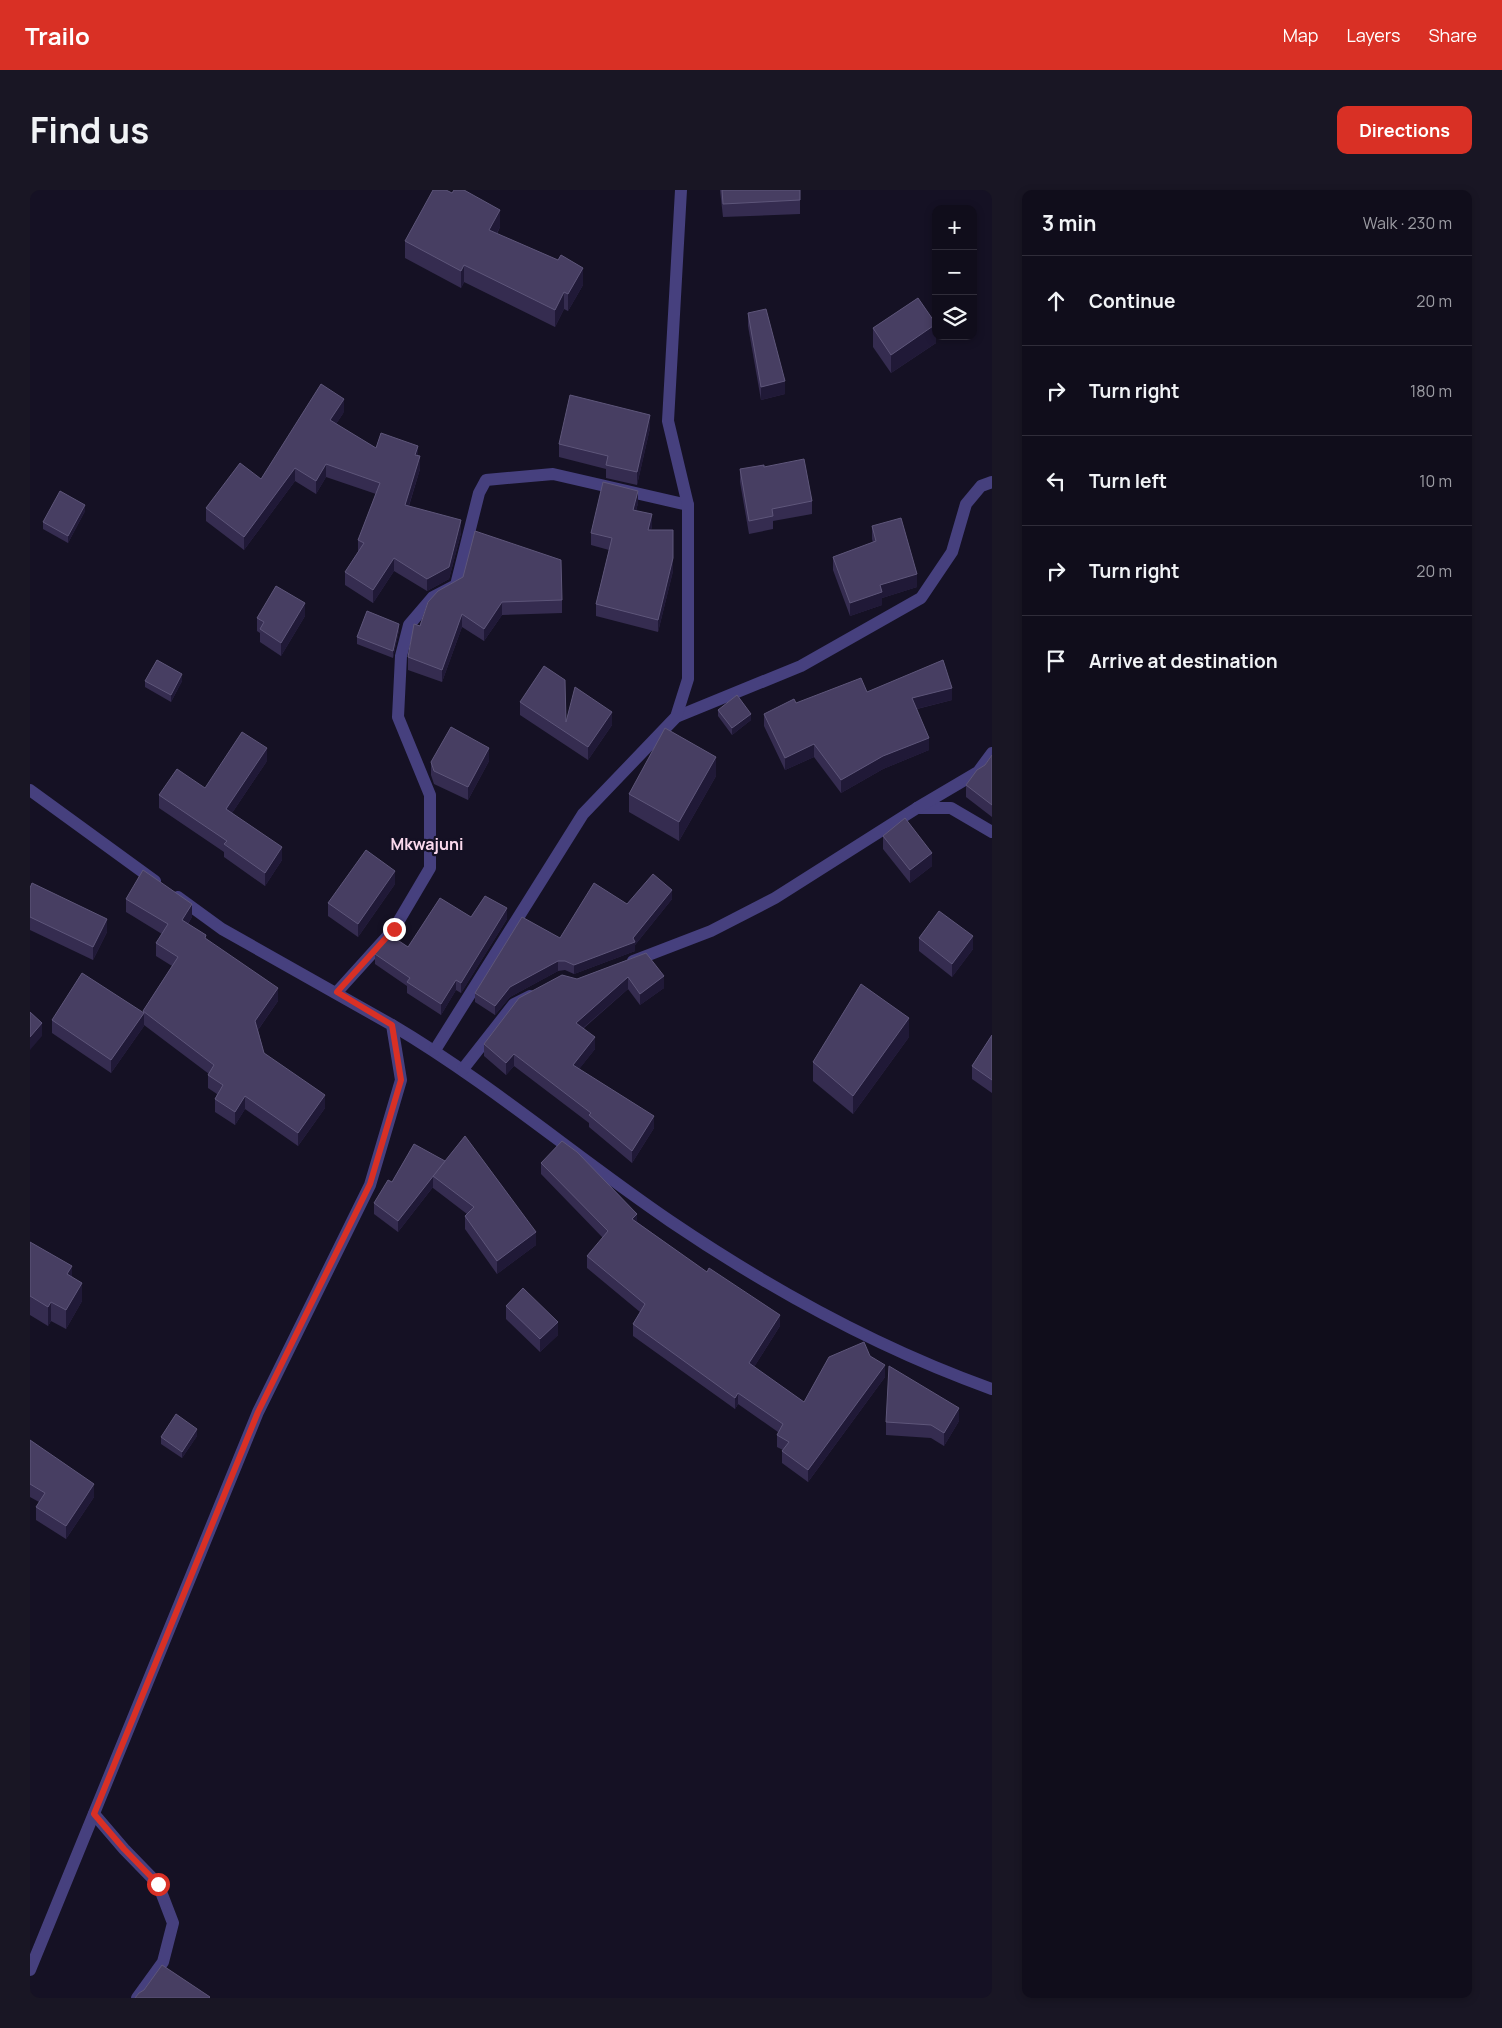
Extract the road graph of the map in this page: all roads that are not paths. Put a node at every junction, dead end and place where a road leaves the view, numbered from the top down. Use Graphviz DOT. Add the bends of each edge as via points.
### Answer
graph roads {
  1 [pos="681,190"];
  2 [pos="992,482"];
  3 [pos="688,504"];
  4 [pos="676,717"];
  5 [pos="992,753"];
  6 [pos="30,790"];
  7 [pos="917,808"];
  8 [pos="992,832"];
  9 [pos="620,966"];
  10 [pos="538,991"];
  11 [pos="337,992"];
  12 [pos="392,1025"];
  13 [pos="435,1050"];
  14 [pos="463,1069"];
  15 [pos="992,1389"];
  16 [pos="94,1814"];
  17 [pos="30,1970"];
  18 [pos="137,1998"];
  1 -- 3 [label="street" via="668,421"];
  2 -- 4 [label="street" via="981,486 966,504 952,552 921,598 801,666"];
  3 -- 4 [label="street" via="688,679"];
  3 -- 11 [label="street" via="553,474 486,480 479,493 456,585 433,597 408,624 401,656 398,717 430,794 430,868 394,929"];
  4 -- 13 [label="street" via="583,814"];
  5 -- 7 [label="street" via="978,772"];
  6 -- 11 [label="street" via="222,929"];
  7 -- 8 [label="street" via="951,808"];
  7 -- 9 [label="street" via="767,902 711,931"];
  10 -- 14 [label="street" via="514,1004"];
  11 -- 12 [label="street"];
  12 -- 13 [label="street"];
  12 -- 16 [label="street" via="401,1080 370,1184 258,1412"];
  13 -- 14 [label="street"];
  14 -- 15 [label="street" via="669,1220 762,1281 960,1378"];
  16 -- 17 [label="street"];
  16 -- 18 [label="street" via="158,1884 173,1923 163,1962"];
}
